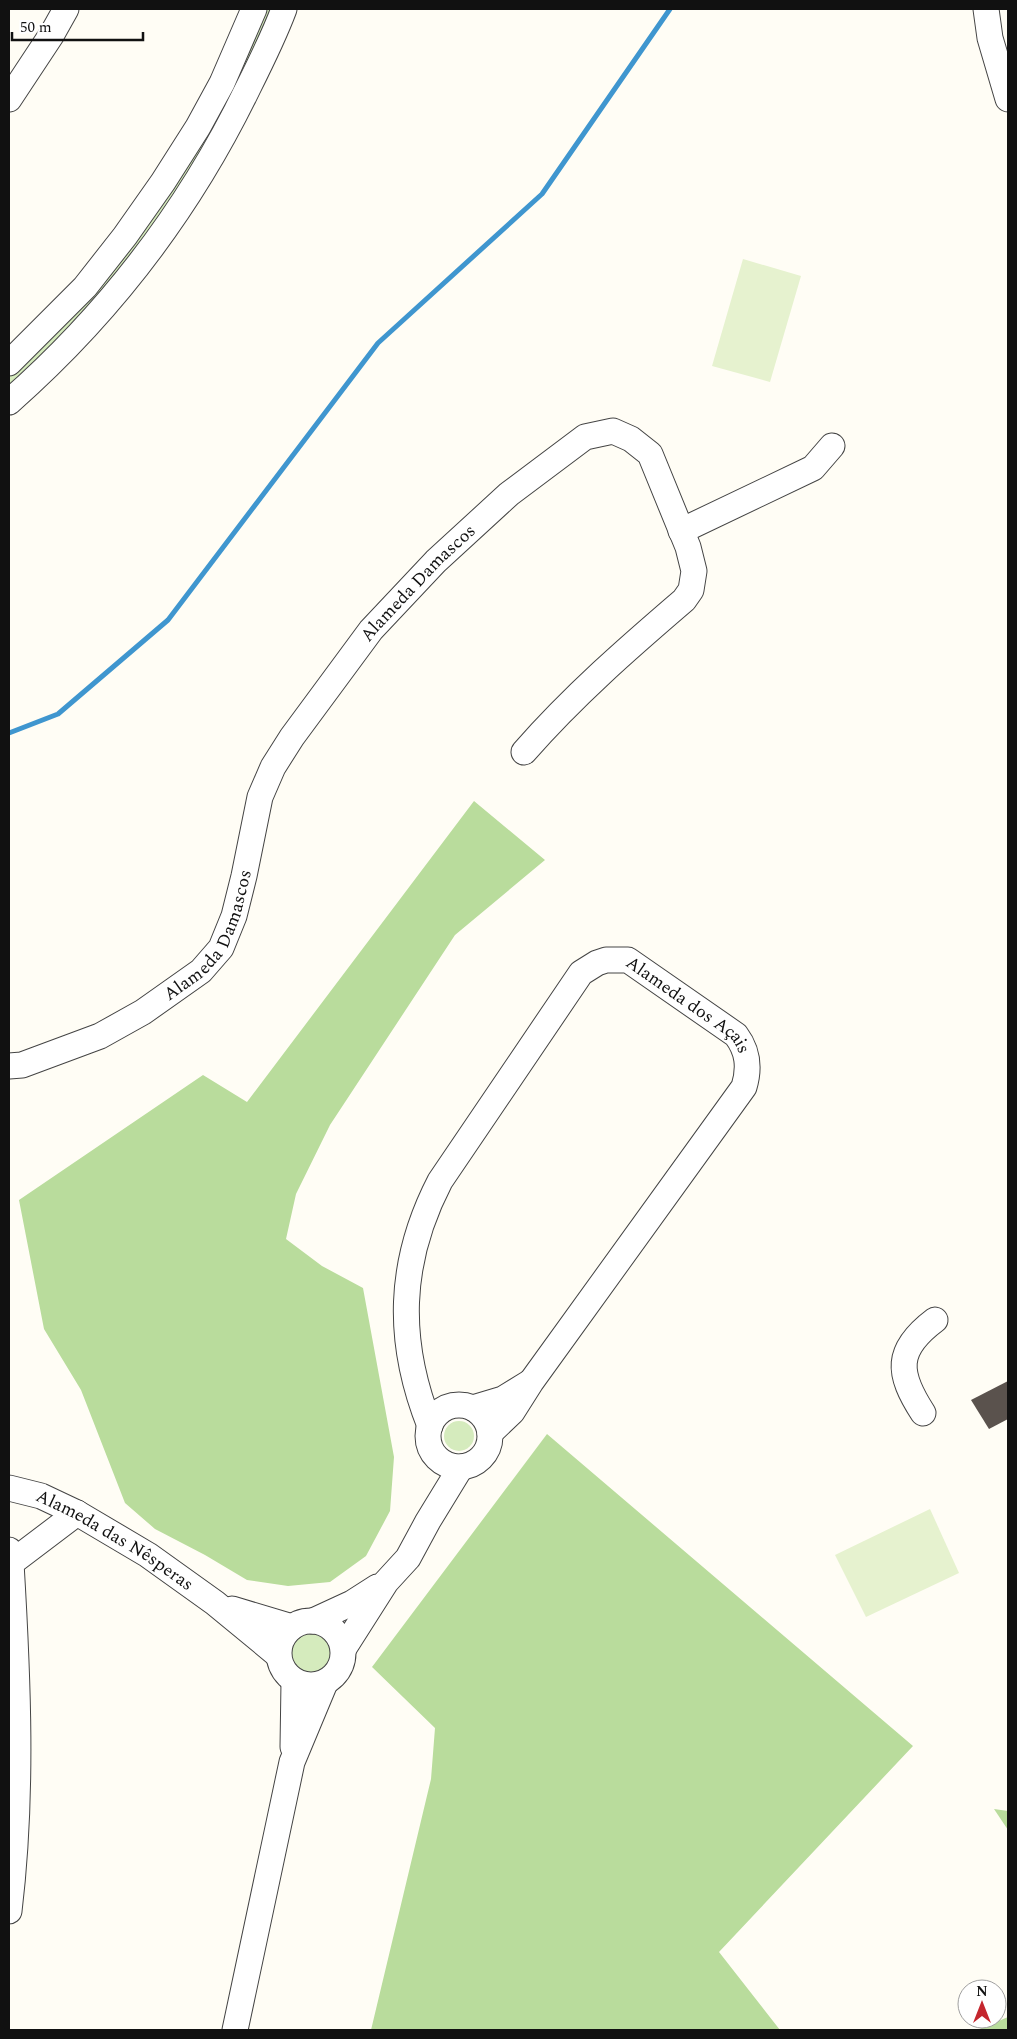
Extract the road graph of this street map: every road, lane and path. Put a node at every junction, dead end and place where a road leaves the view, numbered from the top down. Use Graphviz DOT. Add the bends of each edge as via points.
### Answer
graph roads {
  1 [pos="66,9"];
  2 [pos="254,9"];
  3 [pos="284,9"];
  4 [pos="986,9"];
  5 [pos="1008,99"];
  6 [pos="9,100"];
  7 [pos="9,363"];
  8 [pos="9,402"];
  9 [pos="832,446"];
  10 [pos="681,531"];
  11 [pos="524,752"];
  12 [pos="9,1066"];
  13 [pos="935,1320"];
  14 [pos="412,1362"];
  15 [pos="531,1382"];
  16 [pos="462,1407"];
  17 [pos="923,1412"];
  18 [pos="430,1426"];
  19 [pos="490,1433"];
  20 [pos="435,1455"];
  21 [pos="461,1467"];
  22 [pos="9,1488"];
  23 [pos="77,1513"];
  24 [pos="428,1521"];
  25 [pos="10,1557"];
  26 [pos="386,1582"];
  27 [pos="215,1604"];
  28 [pos="302,1624"];
  29 [pos="344,1648"];
  30 [pos="278,1655"];
  31 [pos="13,1671"];
  32 [pos="294,1682"];
  33 [pos="325,1683"];
  34 [pos="292,1762"];
  35 [pos="11,1869"];
  36 [pos="9,1911"];
  37 [pos="235,2030"];
  1 -- 6 [label="street"];
  2 -- 7 [label="street" via="222,83 158,190 85,287"];
  3 -- 8 [label="street" via="243,99 190,194 104,308"];
  4 -- 5 [label="street" via="990,38"];
  9 -- 10 [label="street" via="813,468"];
  10 -- 11 [label="street, Alameda Damascos" via="694,571 691,590 684,600 608,665"];
  10 -- 12 [label="street, Alameda Damascos" via="650,454 631,439 613,431 585,437 509,494 436,561 371,630 292,737 273,767 260,797 234,916 221,948 201,971 143,1012 100,1036 22,1065"];
  13 -- 17 [label="street" via="907,1349 903,1371 909,1392"];
  14 -- 15 [label="street, Alameda dos Açais" via="406,1318 408,1273 420,1225 440,1181 581,973 606,960 628,960 736,1035 747,1059 747,1078 744,1087"];
  14 -- 16 [label="street"];
  14 -- 18 [label="street, Alameda dos Açais" via="421,1404"];
  15 -- 16 [label="street" via="503,1398"];
  15 -- 19 [label="street, Alameda dos Açais" via="512,1412"];
  16 -- 18 [label="street" via="442,1410"];
  16 -- 19 [label="street" via="481,1414"];
  18 -- 20 [label="street" via="430,1446"];
  19 -- 21 [label="street" via="486,1452 479,1460"];
  20 -- 21 [label="street" via="442,1462"];
  20 -- 24 [label="street"];
  21 -- 24 [label="street"];
  22 -- 23 [label="street, Alameda das Nêsperas" via="41,1496"];
  23 -- 25 [label="street"];
  23 -- 27 [label="street, Alameda das Nêsperas" via="148,1555"];
  24 -- 26 [label="street" via="408,1558"];
  25 -- 31 [label="street"];
  26 -- 28 [label="street" via="352,1604"];
  26 -- 29 [label="street"];
  27 -- 28 [label="street, Alameda das Nêsperas"];
  27 -- 30 [label="street, Alameda das Nêsperas"];
  28 -- 29 [label="street" via="324,1623 333,1629"];
  28 -- 30 [label="street" via="284,1635"];
  29 -- 33 [label="street" via="340,1669"];
  30 -- 32 [label="street"];
  31 -- 35 [label="street"];
  32 -- 33 [label="street" via="315,1686"];
  32 -- 34 [label="street"];
  33 -- 34 [label="street"];
  34 -- 37 [label="street"];
  35 -- 36 [label="street"];
}
